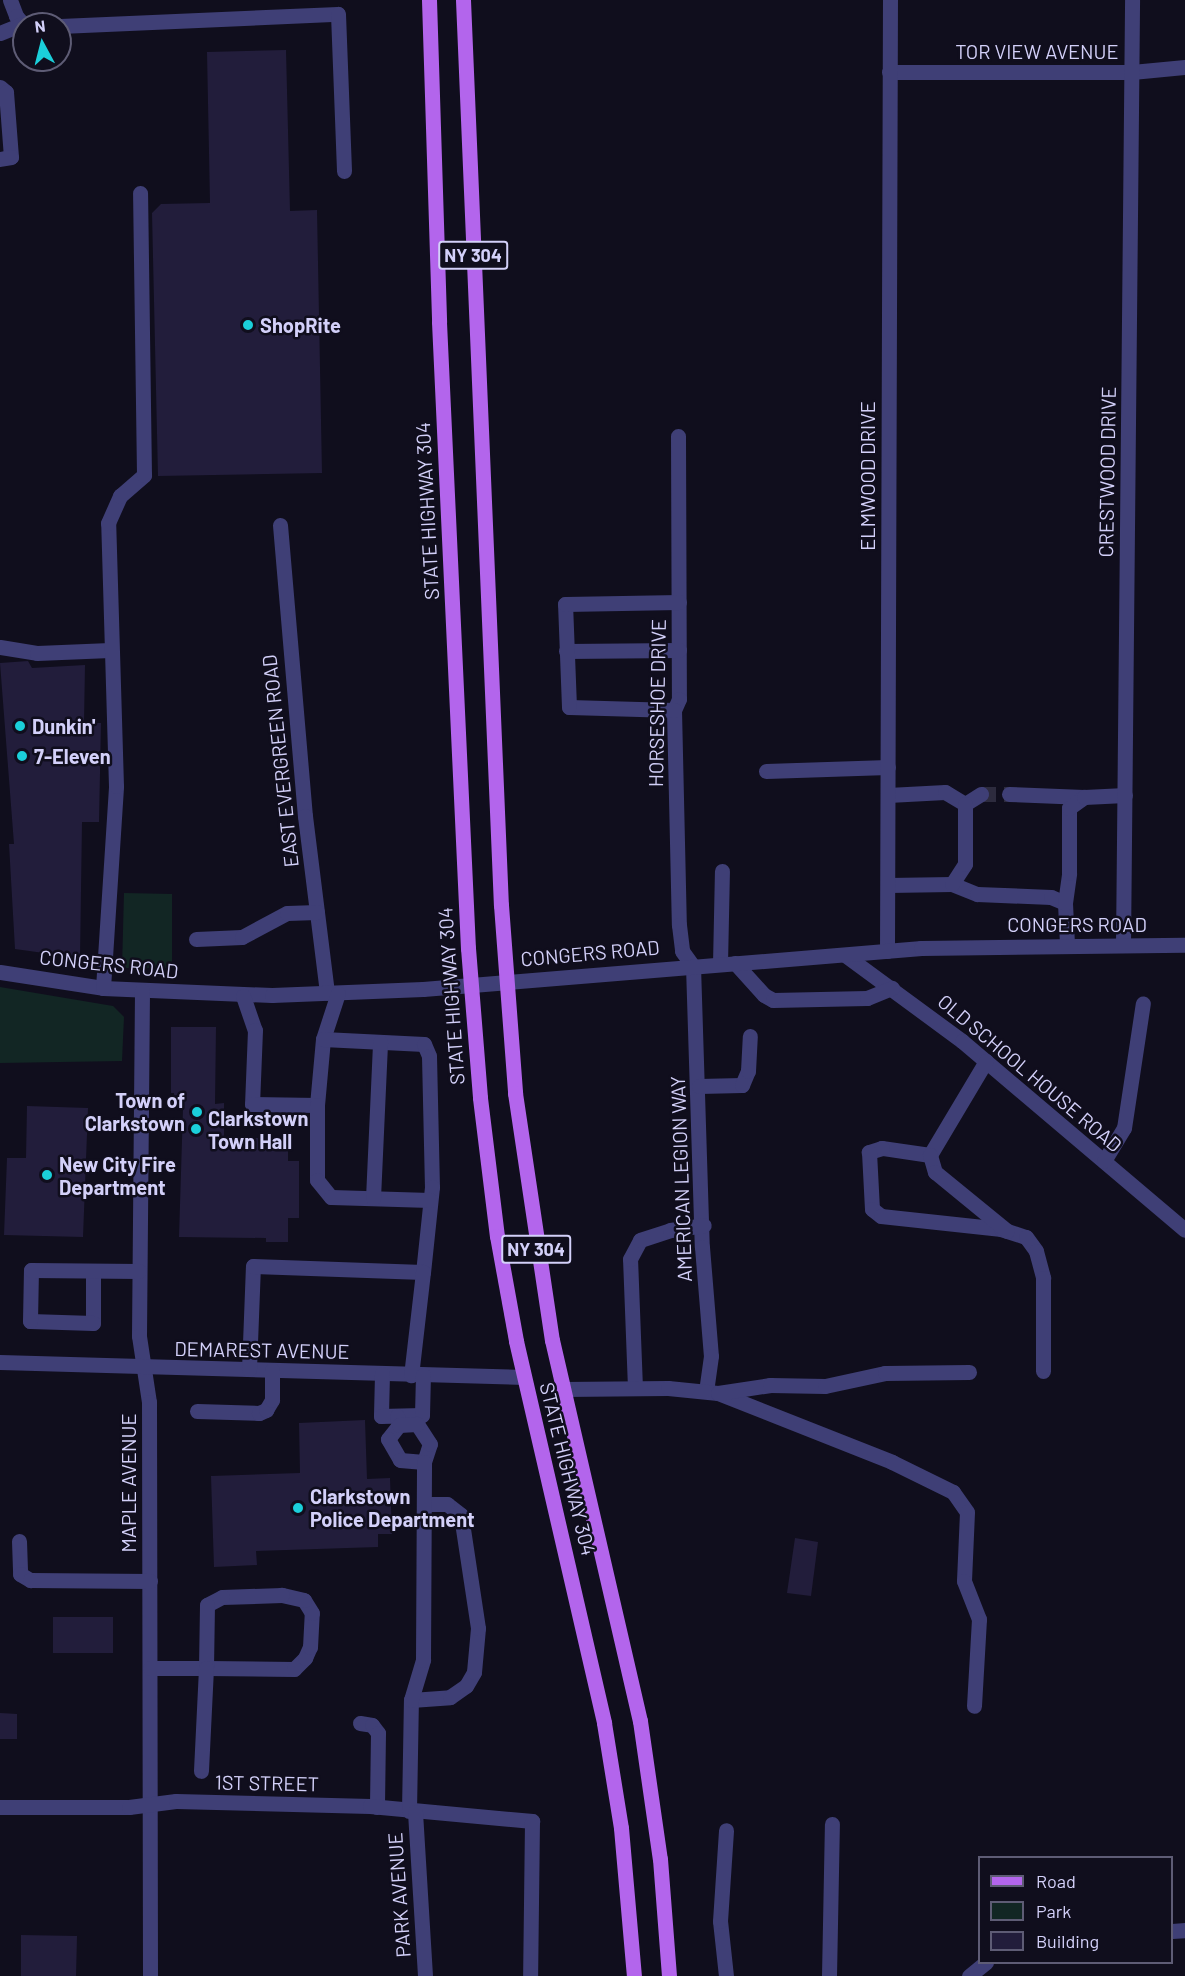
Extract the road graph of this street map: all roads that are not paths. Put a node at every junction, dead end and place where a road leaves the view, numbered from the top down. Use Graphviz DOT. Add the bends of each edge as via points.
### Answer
graph roads {
  1 [pos="429,0"];
  2 [pos="463,0"];
  3 [pos="890,0"];
  4 [pos="1132,0"];
  5 [pos="72,25"];
  6 [pos="1185,67"];
  7 [pos="889,72"];
  8 [pos="1132,72"];
  9 [pos="0,87"];
  10 [pos="0,159"];
  11 [pos="344,171"];
  12 [pos="140,193"];
  13 [pos="678,436"];
  14 [pos="280,525"];
  15 [pos="679,602"];
  16 [pos="0,647"];
  17 [pos="110,650"];
  18 [pos="679,650"];
  19 [pos="566,651"];
  20 [pos="674,710"];
  21 [pos="888,767"];
  22 [pos="766,771"];
  23 [pos="981,794"];
  24 [pos="1009,794"];
  25 [pos="888,795"];
  26 [pos="1125,795"];
  27 [pos="1084,797"];
  28 [pos="965,804"];
  29 [pos="722,871"];
  30 [pos="952,884"];
  31 [pos="888,885"];
  32 [pos="1065,903"];
  33 [pos="317,912"];
  34 [pos="196,939"];
  35 [pos="1067,944"];
  36 [pos="1123,945"];
  37 [pos="1185,945"];
  38 [pos="887,951"];
  39 [pos="845,954"];
  40 [pos="728,964"];
  41 [pos="693,966"];
  42 [pos="0,972"];
  43 [pos="506,981"];
  44 [pos="470,985"];
  45 [pos="103,988"];
  46 [pos="891,988"];
  47 [pos="142,991"];
  48 [pos="333,993"];
  49 [pos="243,996"];
  50 [pos="1143,1003"];
  51 [pos="750,1036"];
  52 [pos="323,1040"];
  53 [pos="380,1042"];
  54 [pos="986,1061"];
  55 [pos="699,1086"];
  56 [pos="317,1106"];
  57 [pos="930,1155"];
  58 [pos="1104,1161"];
  59 [pos="373,1198"];
  60 [pos="430,1200"];
  61 [pos="704,1225"];
  62 [pos="1185,1230"];
  63 [pos="1008,1232"];
  64 [pos="93,1271"];
  65 [pos="139,1271"];
  66 [pos="423,1272"];
  67 [pos="0,1362"];
  68 [pos="145,1368"];
  69 [pos="249,1369"];
  70 [pos="272,1370"];
  71 [pos="1043,1371"];
  72 [pos="969,1372"];
  73 [pos="382,1374"];
  74 [pos="417,1375"];
  75 [pos="524,1377"];
  76 [pos="635,1388"];
  77 [pos="563,1389"];
  78 [pos="712,1392"];
  79 [pos="197,1411"];
  80 [pos="398,1421"];
  81 [pos="424,1462"];
  82 [pos="424,1504"];
  83 [pos="19,1541"];
  84 [pos="150,1581"];
  85 [pos="150,1668"];
  86 [pos="206,1668"];
  87 [pos="411,1700"];
  88 [pos="974,1706"];
  89 [pos="360,1723"];
  90 [pos="201,1771"];
  91 [pos="151,1804"];
  92 [pos="0,1807"];
  93 [pos="377,1807"];
  94 [pos="412,1812"];
  95 [pos="832,1824"];
  96 [pos="726,1830"];
  97 [pos="984,1964"];
  98 [pos="150,1976"];
  99 [pos="425,1976"];
  100 [pos="530,1976"];
  101 [pos="634,1976"];
  102 [pos="669,1976"];
  103 [pos="726,1976"];
  104 [pos="829,1976"];
  105 [pos="969,1976"];
  1 -- 44 [label="main road, STATE HIGHWAY 304 / NY 304" via="439,322"];
  2 -- 43 [label="main road, STATE HIGHWAY 304 / NY 304"];
  3 -- 7 [label="street, ELMWOOD DRIVE"];
  4 -- 8 [label="street, CRESTWOOD DRIVE"];
  5 -- 11 [label="street" via="338,14"];
  6 -- 8 [label="street, TOR VIEW AVENUE"];
  7 -- 8 [label="street, TOR VIEW AVENUE"];
  7 -- 21 [label="street, ELMWOOD DRIVE"];
  8 -- 26 [label="street, CRESTWOOD DRIVE"];
  9 -- 10 [label="street" via="6,92 11,157"];
  12 -- 17 [label="street" via="144,475 120,496 108,524"];
  13 -- 15 [label="street, HORSESHOE DRIVE"];
  14 -- 33 [label="street, EAST EVERGREEN ROAD"];
  15 -- 18 [label="street, HORSESHOE DRIVE"];
  15 -- 19 [label="street" via="566,604"];
  16 -- 17 [label="street" via="37,653"];
  17 -- 45 [label="street" via="116,807"];
  18 -- 19 [label="street"];
  18 -- 20 [label="street, HORSESHOE DRIVE" via="679,699"];
  19 -- 20 [label="street" via="569,707"];
  20 -- 41 [label="street, HORSESHOE DRIVE" via="679,925 682,951"];
  21 -- 22 [label="street"];
  21 -- 25 [label="street, ELMWOOD DRIVE"];
  23 -- 28 [label="street"];
  24 -- 27 [label="street"];
  25 -- 28 [label="street" via="945,792"];
  25 -- 31 [label="street, ELMWOOD DRIVE"];
  26 -- 27 [label="street"];
  26 -- 36 [label="street, CRESTWOOD DRIVE"];
  27 -- 32 [label="street" via="1069,808 1070,873"];
  28 -- 30 [label="street" via="965,864"];
  29 -- 40 [label="street"];
  30 -- 31 [label="street"];
  30 -- 32 [label="street" via="977,894 1051,897"];
  31 -- 38 [label="street, ELMWOOD DRIVE"];
  32 -- 35 [label="street"];
  33 -- 34 [label="street" via="287,914 242,937"];
  33 -- 48 [label="street, EAST EVERGREEN ROAD"];
  35 -- 36 [label="street, CONGERS ROAD"];
  35 -- 38 [label="street, CONGERS ROAD"];
  36 -- 37 [label="street, CONGERS ROAD"];
  38 -- 39 [label="street, CONGERS ROAD"];
  39 -- 40 [label="street, CONGERS ROAD"];
  39 -- 46 [label="street, OLD SCHOOL HOUSE ROAD"];
  40 -- 41 [label="street, CONGERS ROAD"];
  40 -- 46 [label="street" via="772,1000 867,998"];
  41 -- 43 [label="street, CONGERS ROAD"];
  41 -- 55 [label="street, AMERICAN LEGION WAY"];
  42 -- 45 [label="street, CONGERS ROAD"];
  43 -- 44 [label="street, CONGERS ROAD"];
  43 -- 77 [label="main road, STATE HIGHWAY 304 / NY 304" via="526,1184"];
  44 -- 48 [label="street, CONGERS ROAD"];
  44 -- 75 [label="main road, STATE HIGHWAY 304 / NY 304" via="492,1201"];
  45 -- 47 [label="street, CONGERS ROAD"];
  46 -- 54 [label="street, OLD SCHOOL HOUSE ROAD"];
  47 -- 49 [label="street, CONGERS ROAD"];
  47 -- 65 [label="street, MAPLE AVENUE"];
  48 -- 49 [label="street, CONGERS ROAD"];
  48 -- 52 [label="street"];
  49 -- 56 [label="street" via="255,1030 252,1104"];
  50 -- 58 [label="street" via="1124,1128"];
  51 -- 55 [label="street" via="748,1071 742,1085"];
  52 -- 53 [label="street"];
  52 -- 56 [label="street"];
  53 -- 59 [label="street"];
  53 -- 60 [label="street" via="424,1044 429,1056"];
  54 -- 57 [label="street"];
  54 -- 58 [label="street, OLD SCHOOL HOUSE ROAD"];
  55 -- 61 [label="street, AMERICAN LEGION WAY"];
  56 -- 59 [label="street" via="317,1180 331,1197"];
  57 -- 63 [label="street" via="935,1172"];
  57 -- 63 [label="street" via="882,1148 869,1152 872,1209 881,1216 899,1215"];
  58 -- 62 [label="street, OLD SCHOOL HOUSE ROAD"];
  59 -- 60 [label="street"];
  60 -- 66 [label="street"];
  61 -- 76 [label="street" via="640,1240 630,1259"];
  61 -- 78 [label="street, AMERICAN LEGION WAY" via="702,1247"];
  63 -- 71 [label="street" via="1026,1237 1036,1251 1043,1278"];
  64 -- 64 [label="street" via="31,1270 30,1321 93,1323"];
  64 -- 65 [label="street"];
  65 -- 68 [label="street, MAPLE AVENUE" via="139,1336"];
  66 -- 69 [label="street" via="253,1266"];
  66 -- 74 [label="street"];
  67 -- 68 [label="street, DEMAREST AVENUE"];
  68 -- 69 [label="street, DEMAREST AVENUE"];
  68 -- 84 [label="street, MAPLE AVENUE" via="149,1402"];
  69 -- 70 [label="street, DEMAREST AVENUE"];
  70 -- 73 [label="street, DEMAREST AVENUE"];
  70 -- 79 [label="street" via="272,1400 266,1410"];
  72 -- 78 [label="street" via="885,1373 825,1386 770,1385"];
  73 -- 74 [label="street, DEMAREST AVENUE"];
  73 -- 80 [label="street" via="381,1416"];
  74 -- 75 [label="street, DEMAREST AVENUE"];
  74 -- 80 [label="street" via="422,1415"];
  75 -- 101 [label="main road, STATE HIGHWAY 304 / NY 304" via="604,1723 624,1850"];
  76 -- 77 [label="street"];
  76 -- 78 [label="street"];
  77 -- 102 [label="main road, STATE HIGHWAY 304 / NY 304" via="640,1721 660,1859"];
  78 -- 88 [label="street" via="892,1462 953,1492 967,1512 964,1581 979,1619"];
  80 -- 81 [label="street" via="417,1424 430,1444"];
  80 -- 81 [label="street" via="388,1439 400,1460"];
  81 -- 82 [label="street, PARK AVENUE"];
  82 -- 87 [label="street, PARK AVENUE" via="423,1660"];
  82 -- 87 [label="street" via="447,1504 461,1515 478,1628 474,1672 466,1686 450,1697"];
  83 -- 84 [label="street" via="20,1574 30,1580"];
  84 -- 85 [label="street, MAPLE AVENUE"];
  85 -- 86 [label="street"];
  85 -- 91 [label="street, MAPLE AVENUE"];
  86 -- 86 [label="street" via="294,1669 310,1647 312,1613 304,1600 282,1595 213,1600 207,1605"];
  86 -- 90 [label="street"];
  87 -- 94 [label="street, PARK AVENUE"];
  89 -- 93 [label="street" via="372,1725 378,1733"];
  91 -- 92 [label="street, 1ST STREET"];
  91 -- 93 [label="street, 1ST STREET" via="176,1801"];
  91 -- 98 [label="street, MAPLE AVENUE"];
  93 -- 94 [label="street, 1ST STREET"];
  94 -- 99 [label="street, PARK AVENUE"];
  94 -- 100 [label="street, 1ST STREET" via="532,1821"];
  95 -- 104 [label="street"];
  96 -- 103 [label="street" via="720,1921"];
  97 -- 105 [label="street"];
}
